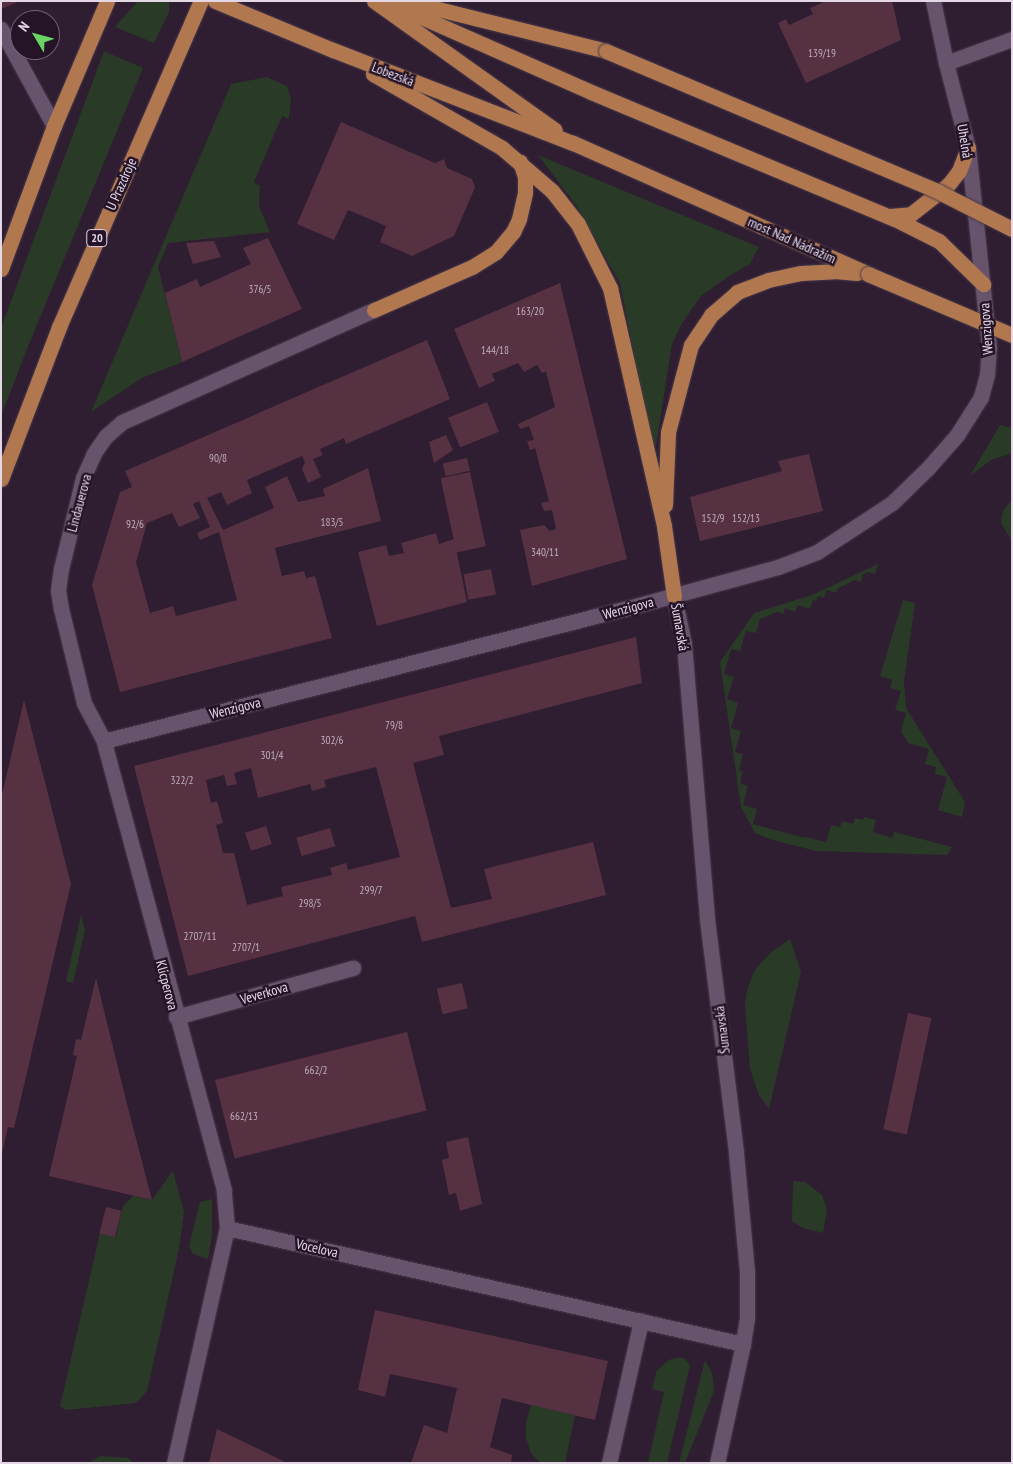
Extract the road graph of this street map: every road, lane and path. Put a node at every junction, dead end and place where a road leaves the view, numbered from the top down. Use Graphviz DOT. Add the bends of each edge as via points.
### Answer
graph roads {
  1 [pos="107,1"];
  2 [pos="201,1"];
  3 [pos="214,1"];
  4 [pos="374,1"];
  5 [pos="384,1"];
  6 [pos="406,1"];
  7 [pos="933,1"];
  8 [pos="1,29"];
  9 [pos="1012,38"];
  10 [pos="333,50"];
  11 [pos="946,63"];
  12 [pos="54,126"];
  13 [pos="573,143"];
  14 [pos="968,148"];
  15 [pos="520,162"];
  16 [pos="884,214"];
  17 [pos="1012,229"];
  18 [pos="1,269"];
  19 [pos="868,274"];
  20 [pos="982,284"];
  21 [pos="374,310"];
  22 [pos="1012,335"];
  23 [pos="1,479"];
  24 [pos="664,526"];
  25 [pos="674,596"];
  26 [pos="104,741"];
  27 [pos="353,968"];
  28 [pos="176,1017"];
  29 [pos="227,1228"];
  30 [pos="641,1321"];
  31 [pos="743,1344"];
  32 [pos="174,1463"];
  33 [pos="609,1463"];
  34 [pos="717,1463"];
  1 -- 12 [label="main road"];
  2 -- 23 [label="main road, U Prazdroje / 20" via="59,327"];
  3 -- 10 [label="main road, Lobezská"];
  4 -- 13 [label="main road"];
  5 -- 16 [label="main road" via="591,92"];
  6 -- 17 [label="main road, bridge" via="606,51 937,192"];
  7 -- 11 [label="street, Uhelná"];
  8 -- 12 [label="street"];
  9 -- 11 [label="street"];
  10 -- 13 [label="main road, Lobezská"];
  10 -- 15 [label="main road" via="494,143"];
  11 -- 14 [label="street, Uhelná"];
  12 -- 18 [label="main road"];
  13 -- 19 [label="main road, most Nad Nádražím"];
  14 -- 16 [label="main road" via="959,172 920,209 903,217"];
  14 -- 20 [label="street, Uhelná"];
  15 -- 21 [label="main road" via="525,177 520,219 496,252 472,267"];
  15 -- 24 [label="main road" via="552,191 578,224 610,288"];
  16 -- 20 [label="main road" via="939,241"];
  19 -- 22 [label="main road, most Nad Nádražím, bridge"];
  19 -- 24 [label="main road" via="835,271 801,273 768,280 737,292 700,329 686,363 668,432"];
  20 -- 25 [label="street, Wenzigova" via="989,347 981,397 957,435 928,468 892,503 817,552 778,567"];
  21 -- 26 [label="street, Lindauerova" via="122,422 106,436 94,454 83,478 58,590 84,703"];
  24 -- 25 [label="main road"];
  25 -- 26 [label="street, Wenzigova"];
  25 -- 31 [label="street, Šumavská" via="684,644 707,919 737,1163 747,1272"];
  26 -- 28 [label="street, Klicperova"];
  27 -- 28 [label="street, Veverkova"];
  28 -- 29 [label="street, Klicperova" via="224,1190"];
  29 -- 30 [label="street, Vocelova"];
  29 -- 32 [label="street"];
  30 -- 31 [label="street, Vocelova"];
  30 -- 33 [label="street"];
  31 -- 34 [label="street, Šumavská"];
}
